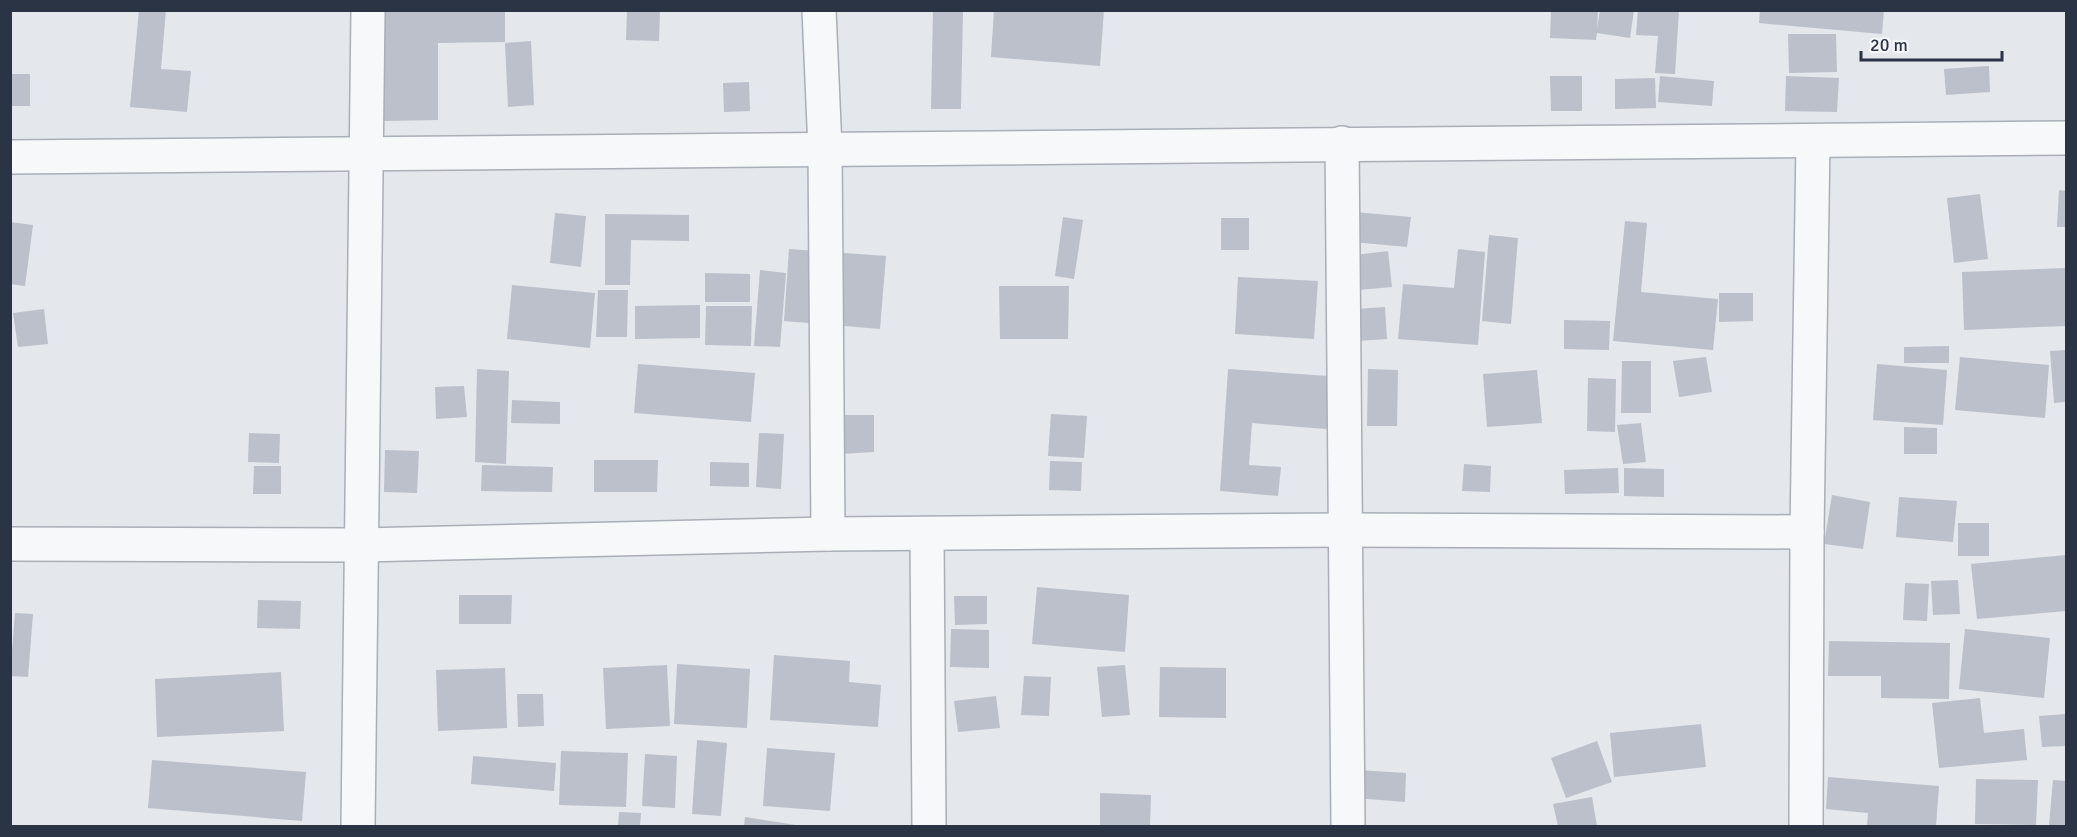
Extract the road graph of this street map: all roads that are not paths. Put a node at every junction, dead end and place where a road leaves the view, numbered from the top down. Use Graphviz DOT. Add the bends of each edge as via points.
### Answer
graph roads {
  1 [pos="368,10"];
  2 [pos="819,10"];
  3 [pos="2067,138"];
  4 [pos="1813,141"];
  5 [pos="1341,143"];
  6 [pos="825,149"];
  7 [pos="366,155"];
  8 [pos="10,157"];
  9 [pos="1344,530"];
  10 [pos="1807,532"];
  11 [pos="828,534"];
  12 [pos="927,534"];
  13 [pos="10,544"];
  14 [pos="362,545"];
  15 [pos="358,826"];
  16 [pos="929,826"];
  17 [pos="1348,826"];
  18 [pos="1806,826"];
  1 -- 7 [label="street"];
  2 -- 6 [label="street"];
  3 -- 4 [label="street"];
  4 -- 5 [label="street"];
  4 -- 10 [label="street"];
  5 -- 6 [label="street"];
  5 -- 9 [label="street"];
  6 -- 7 [label="street"];
  6 -- 11 [label="street"];
  7 -- 8 [label="street"];
  7 -- 14 [label="street"];
  9 -- 10 [label="street"];
  9 -- 12 [label="street"];
  9 -- 17 [label="street"];
  10 -- 18 [label="street"];
  11 -- 12 [label="street"];
  11 -- 14 [label="street"];
  12 -- 16 [label="street"];
  13 -- 14 [label="street"];
  14 -- 15 [label="street"];
}
